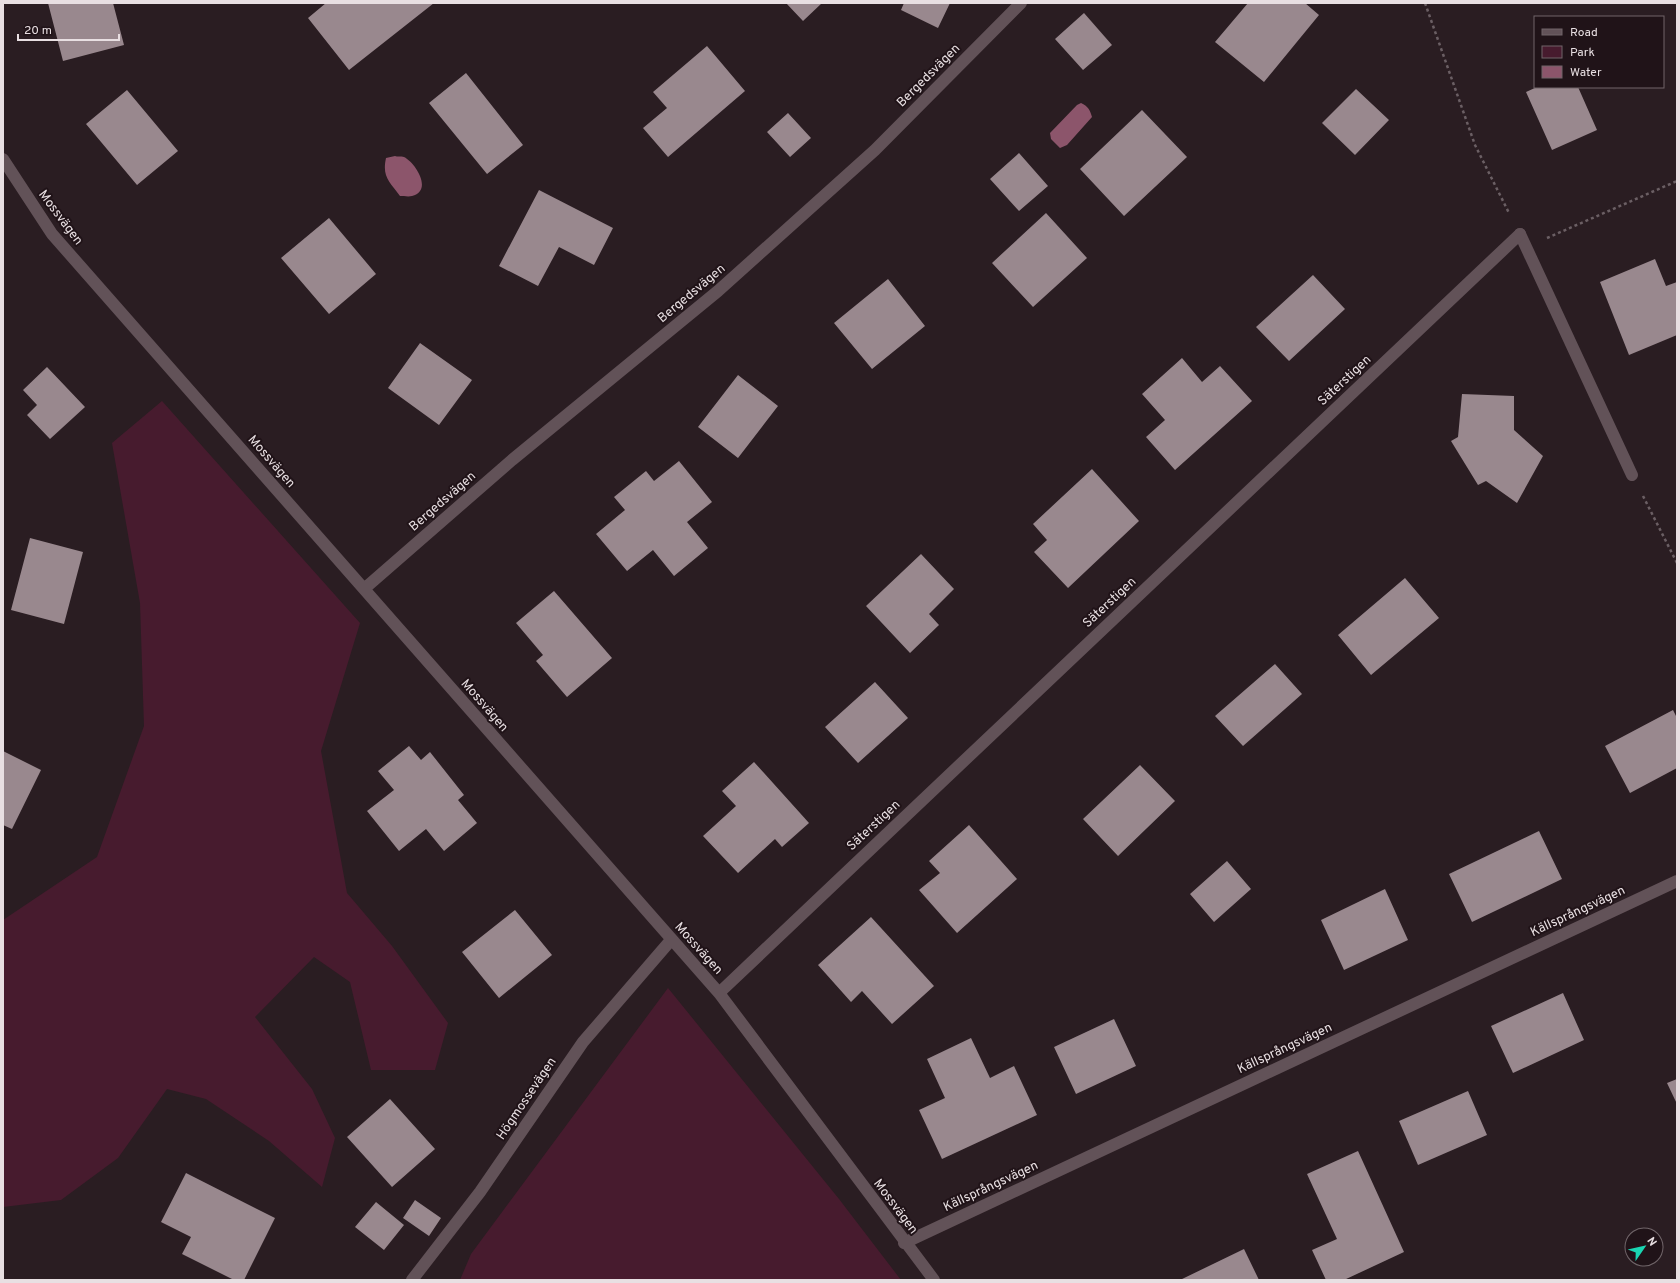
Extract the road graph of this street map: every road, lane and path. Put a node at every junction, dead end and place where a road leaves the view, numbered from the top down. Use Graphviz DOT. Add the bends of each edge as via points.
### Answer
graph roads {
  1 [pos="1021,3"];
  2 [pos="1426,3"];
  3 [pos="3,159"];
  4 [pos="1677,181"];
  5 [pos="1520,234"];
  6 [pos="1527,247"];
  7 [pos="1632,475"];
  8 [pos="1677,563"];
  9 [pos="364,589"];
  10 [pos="1677,881"];
  11 [pos="672,940"];
  12 [pos="719,993"];
  13 [pos="904,1243"];
  14 [pos="412,1280"];
  15 [pos="934,1280"];
  1 -- 9 [label="street, Bergedsvägen" via="875,150 718,292 512,460"];
  2 -- 5 [label="path" via="1475,144"];
  3 -- 9 [label="street, Mossvägen" via="52,234"];
  4 -- 6 [label="path"];
  5 -- 6 [label="street"];
  5 -- 12 [label="street, Säterstigen"];
  6 -- 7 [label="street"];
  7 -- 8 [label="path"];
  9 -- 11 [label="street, Mossvägen"];
  10 -- 13 [label="street, Källsprångsvägen"];
  11 -- 12 [label="street, Mossvägen"];
  11 -- 14 [label="street, Högmossevägen" via="583,1042 480,1192"];
  12 -- 13 [label="street, Mossvägen"];
  13 -- 15 [label="street, Mossvägen"];
}
